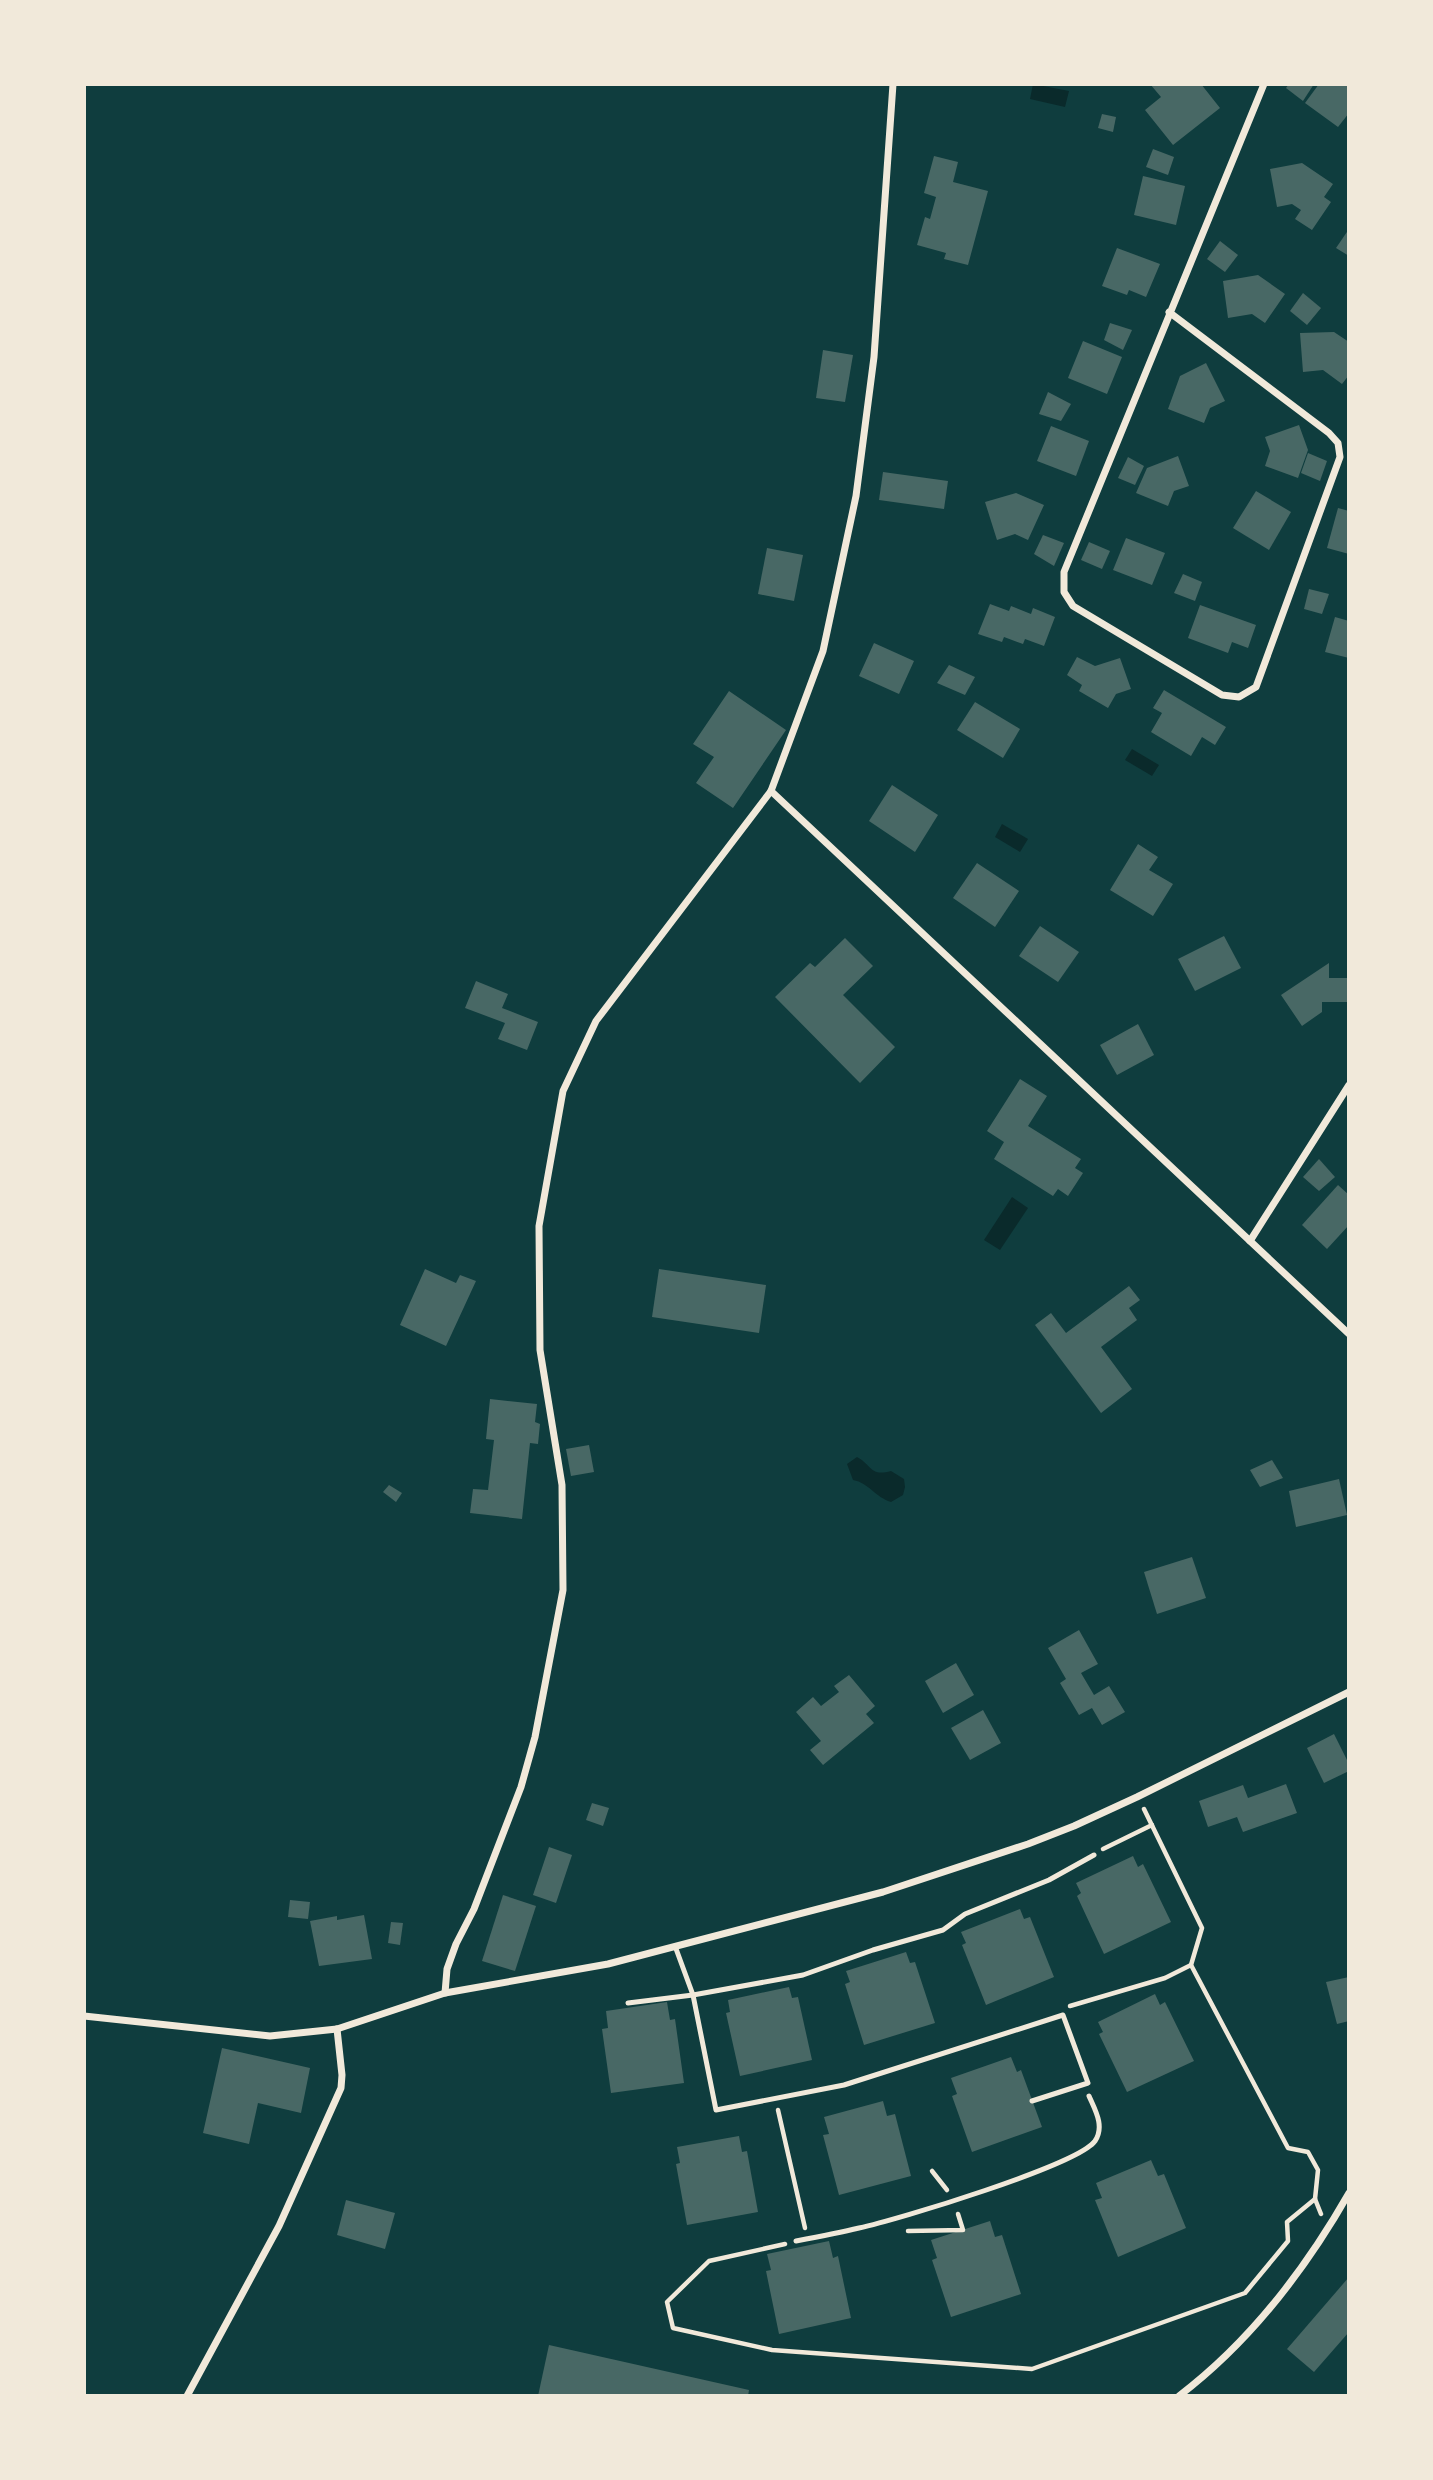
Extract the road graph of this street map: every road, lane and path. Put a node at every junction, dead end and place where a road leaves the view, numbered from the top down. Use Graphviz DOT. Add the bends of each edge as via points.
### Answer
graph roads {
  1 [pos="893,84"];
  2 [pos="1264,84"];
  3 [pos="1169,313"];
  4 [pos="771,791"];
  5 [pos="1349,1085"];
  6 [pos="1250,1241"];
  7 [pos="1349,1334"];
  8 [pos="1349,1692"];
  9 [pos="1143,1806"];
  10 [pos="1152,1825"];
  11 [pos="1094,1854"];
  12 [pos="675,1947"];
  13 [pos="1191,1965"];
  14 [pos="445,1993"];
  15 [pos="692,1995"];
  16 [pos="628,2003"];
  17 [pos="1063,2015"];
  18 [pos="84,2016"];
  19 [pos="337,2029"];
  20 [pos="1089,2095"];
  21 [pos="776,2099"];
  22 [pos="1032,2101"];
  23 [pos="932,2171"];
  24 [pos="944,2187"];
  25 [pos="1349,2193"];
  26 [pos="1315,2199"];
  27 [pos="961,2226"];
  28 [pos="1328,2231"];
  29 [pos="898,2232"];
  30 [pos="807,2239"];
  31 [pos="796,2241"];
  32 [pos="187,2396"];
  33 [pos="1179,2396"];
  1 -- 4 [label="street" via="874,357 856,496 823,651"];
  2 -- 3 [label="street"];
  3 -- 3 [label="street" via="1338,443 1340,457 1256,687 1239,697 1222,695 1073,606 1064,592 1064,572"];
  4 -- 6 [label="street"];
  4 -- 14 [label="street" via="596,1021 563,1091 539,1226 540,1350 562,1485 563,1590 521,1787 456,1944"];
  5 -- 6 [label="street"];
  6 -- 7 [label="street"];
  8 -- 12 [label="street" via="1137,1797 1028,1844 883,1892"];
  9 -- 10 [label="path"];
  10 -- 11 [label="path"];
  10 -- 13 [label="path" via="1202,1928"];
  11 -- 15 [label="lane" via="1049,1880 965,1914 943,1930 803,1975"];
  12 -- 14 [label="street"];
  12 -- 15 [label="lane"];
  13 -- 17 [label="path" via="1165,1978 1072,2004"];
  13 -- 26 [label="path" via="1288,2148 1308,2152 1318,2171"];
  14 -- 19 [label="street"];
  15 -- 16 [label="lane"];
  15 -- 21 [label="lane" via="716,2110"];
  17 -- 21 [label="lane" via="844,2085"];
  17 -- 22 [label="lane" via="1088,2083"];
  18 -- 19 [label="street" via="270,2036"];
  19 -- 32 [label="street" via="341,2088 279,2226"];
  20 -- 30 [label="lane" via="1100,2126 1097,2139 1087,2149 1042,2170 953,2199"];
  21 -- 30 [label="path"];
  23 -- 24 [label="path"];
  25 -- 28 [label="street"];
  26 -- 28 [label="path"];
  26 -- 31 [label="path" via="1287,2222 1288,2241 1245,2293 1032,2370 772,2350 673,2328 667,2302 709,2261"];
  27 -- 29 [label="path" via="963,2230"];
  28 -- 33 [label="street" via="1248,2333"];
  30 -- 31 [label="lane"];
}
